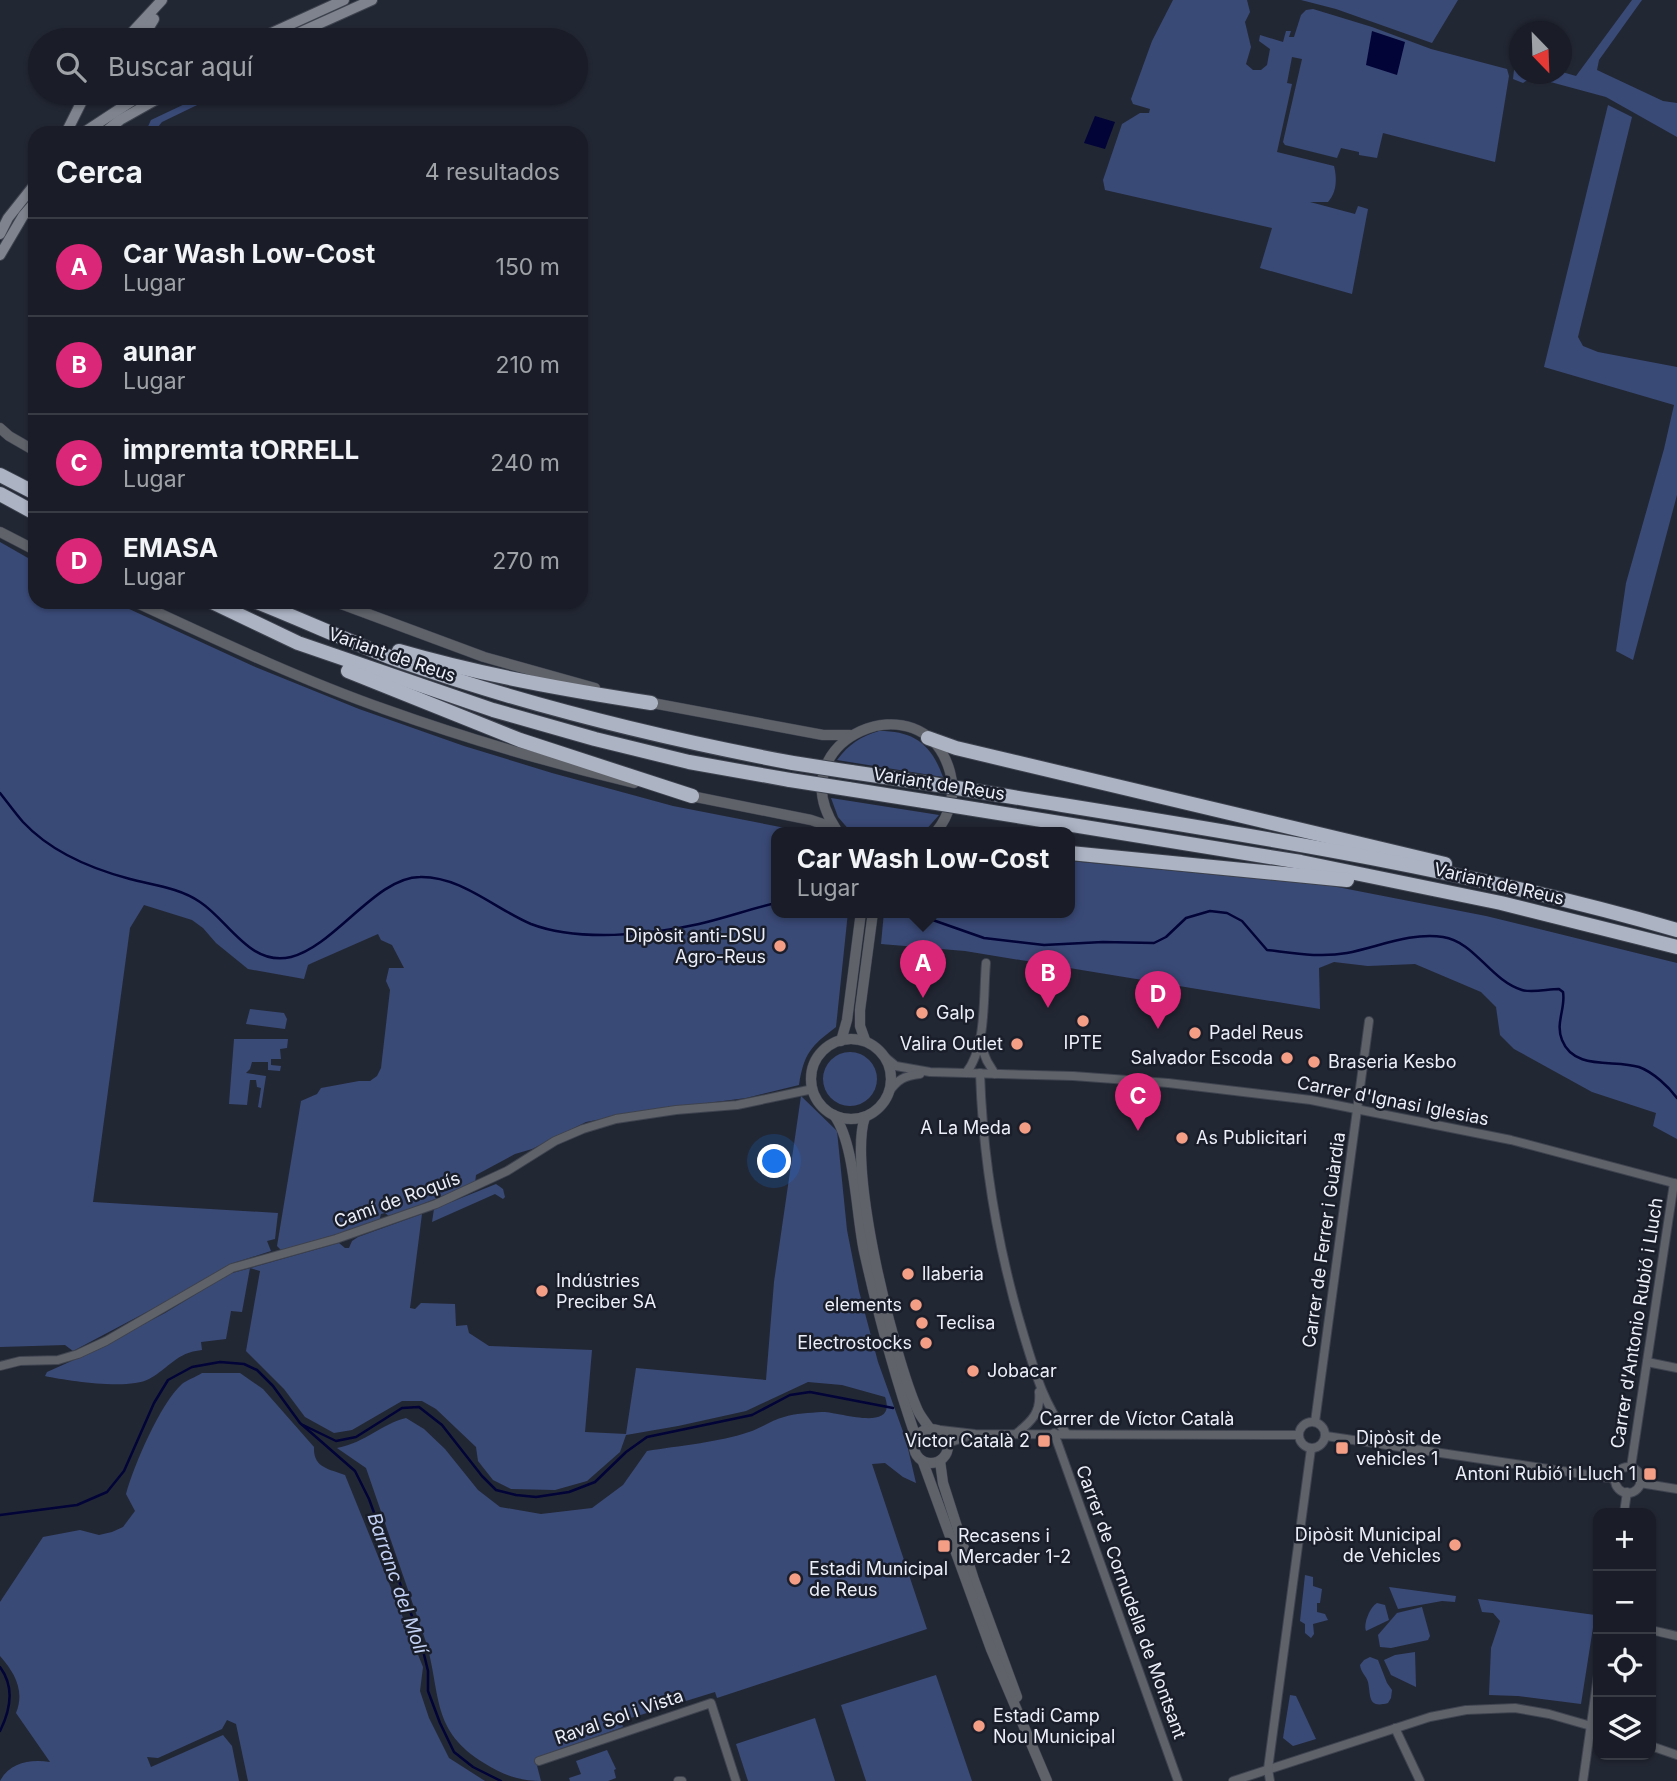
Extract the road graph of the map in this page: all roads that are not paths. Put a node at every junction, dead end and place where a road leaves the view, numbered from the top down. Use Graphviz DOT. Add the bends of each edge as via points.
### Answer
graph roads {
  1 [pos="164,0"];
  2 [pos="344,0"];
  3 [pos="359,0"];
  4 [pos="372,0"];
  5 [pos="313,14"];
  6 [pos="137,28"];
  7 [pos="148,28"];
  8 [pos="289,28"];
  9 [pos="296,28"];
  10 [pos="80,105"];
  11 [pos="123,105"];
  12 [pos="130,105"];
  13 [pos="147,105"];
  14 [pos="70,126"];
  15 [pos="93,126"];
  16 [pos="104,126"];
  17 [pos="113,126"];
  18 [pos="28,185"];
  19 [pos="28,193"];
  20 [pos="28,201"];
  21 [pos="28,210"];
  22 [pos="0,225"];
  23 [pos="0,234"];
  24 [pos="2,251"];
  25 [pos="0,428"];
  26 [pos="28,448"];
  27 [pos="0,475"];
  28 [pos="28,489"];
  29 [pos="0,495"];
  30 [pos="28,509"];
  31 [pos="0,532"];
  32 [pos="28,546"];
  33 [pos="151,609"];
  34 [pos="227,609"];
  35 [pos="274,609"];
  36 [pos="355,609"];
  37 [pos="286,614"];
  38 [pos="298,643"];
  39 [pos="651,704"];
  40 [pos="850,735"];
  41 [pos="929,738"];
  42 [pos="692,796"];
  43 [pos="829,827"];
  44 [pos="835,827"];
  45 [pos="939,827"];
  46 [pos="1075,853"];
  47 [pos="1533,892"];
  48 [pos="1501,903"];
  49 [pos="860,918"];
  50 [pos="872,918"];
  51 [pos="1677,930"];
  52 [pos="1677,947"];
  53 [pos="986,963"];
  54 [pos="1369,1021"];
  55 [pos="864,1040"];
  56 [pos="841,1041"];
  57 [pos="980,1043"];
  58 [pos="884,1056"];
  59 [pos="930,1072"];
  60 [pos="967,1073"];
  61 [pos="980,1073"];
  62 [pos="995,1074"];
  63 [pos="813,1089"];
  64 [pos="888,1093"];
  65 [pos="1358,1108"];
  66 [pos="834,1115"];
  67 [pos="865,1116"];
  68 [pos="1676,1183"];
  69 [pos="1647,1362"];
  70 [pos="0,1366"];
  71 [pos="1677,1368"];
  72 [pos="1038,1382"];
  73 [pos="1315,1422"];
  74 [pos="931,1429"];
  75 [pos="1054,1433"];
  76 [pos="1066,1433"];
  77 [pos="975,1434"];
  78 [pos="1017,1434"];
  79 [pos="1299,1435"];
  80 [pos="1326,1436"];
  81 [pos="916,1438"];
  82 [pos="947,1443"];
  83 [pos="1311,1448"];
  84 [pos="940,1461"];
  85 [pos="923,1462"];
  86 [pos="1631,1468"];
  87 [pos="1616,1479"];
  88 [pos="1640,1483"];
  89 [pos="1677,1489"];
  90 [pos="1627,1493"];
  91 [pos="1625,1508"];
  92 [pos="1656,1631"];
  93 [pos="1677,1636"];
  94 [pos="1593,1727"];
  95 [pos="1395,1728"];
  96 [pos="1593,1736"];
  97 [pos="1656,1748"];
  98 [pos="1677,1755"];
  99 [pos="539,1760"];
  100 [pos="1268,1769"];
  101 [pos="736,1781"];
  102 [pos="1046,1781"];
  103 [pos="1054,1781"];
  104 [pos="1178,1781"];
  105 [pos="1233,1781"];
  106 [pos="1270,1781"];
  107 [pos="1420,1781"];
  108 [pos="1583,1781"];
  1 -- 6 [label="main road"];
  1 -- 7 [label="main road"];
  2 -- 5 [label="main road"];
  3 -- 5 [label="main road"];
  4 -- 9 [label="main road"];
  5 -- 8 [label="main road"];
  10 -- 14 [label="main road"];
  11 -- 15 [label="main road"];
  12 -- 16 [label="main road"];
  13 -- 17 [label="main road"];
  18 -- 22 [label="main road"];
  19 -- 23 [label="main road"];
  20 -- 24 [label="main road"];
  21 -- 24 [label="main road"];
  25 -- 26 [label="street"];
  27 -- 28 [label="highway"];
  29 -- 30 [label="highway"];
  31 -- 32 [label="street"];
  33 -- 42 [label="street" via="384,709 594,774"];
  34 -- 38 [label="highway, Variant de Reus"];
  35 -- 37 [label="highway, Variant de Reus"];
  36 -- 39 [label="street" via="484,657"];
  37 -- 39 [label="highway" via="455,667"];
  37 -- 47 [label="highway, Variant de Reus, bridge" via="399,660 499,693 679,741 1268,839"];
  38 -- 42 [label="highway" via="326,663 520,740"];
  38 -- 48 [label="highway, Variant de Reus, bridge" via="493,710 689,762 1301,862"];
  39 -- 40 [label="street" via="823,735"];
  40 -- 41 [label="street" via="870,726 893,724"];
  40 -- 44 [label="street" via="833,752 822,785 825,808"];
  41 -- 45 [label="street" via="943,755 953,786 949,809"];
  41 -- 47 [label="highway" via="1467,869"];
  42 -- 43 [label="street"];
  46 -- 48 [label="highway" via="1343,879"];
  47 -- 51 [label="highway, Variant de Reus"];
  48 -- 52 [label="highway, Variant de Reus"];
  49 -- 56 [label="street"];
  50 -- 55 [label="street" via="860,1010"];
  53 -- 57 [label="street"];
  54 -- 65 [label="street, Carrer de Ferrer i Guàrdia"];
  55 -- 56 [label="street"];
  55 -- 58 [label="street"];
  56 -- 63 [label="street" via="820,1055 812,1071"];
  57 -- 60 [label="street"];
  57 -- 62 [label="street"];
  58 -- 59 [label="street, Carrer d'Ignasi Iglesias" via="896,1066"];
  58 -- 64 [label="street" via="890,1071"];
  59 -- 60 [label="street, Carrer d'Ignasi Iglesias"];
  59 -- 64 [label="street, Carrer d'Ignasi Iglesias" via="904,1076"];
  60 -- 61 [label="street, Carrer d'Ignasi Iglesias"];
  61 -- 62 [label="street, Carrer d'Ignasi Iglesias"];
  61 -- 72 [label="street" via="991,1195 1007,1280"];
  62 -- 65 [label="street, Carrer d'Ignasi Iglesias" via="1168,1083"];
  63 -- 66 [label="street" via="820,1104"];
  63 -- 70 [label="street, Camí de Roquís" via="737,1105 616,1119 583,1129 495,1178 436,1204 336,1240 232,1268 78,1354"];
  64 -- 67 [label="street"];
  65 -- 68 [label="street, Carrer d'Ignasi Iglesias" via="1522,1143"];
  65 -- 73 [label="street, Carrer de Ferrer i Guàrdia"];
  66 -- 67 [label="street" via="847,1119"];
  66 -- 81 [label="street" via="846,1137 864,1250"];
  67 -- 74 [label="street" via="860,1152 870,1233 893,1336 918,1412"];
  68 -- 69 [label="street, Carrer d'Antonio Rubió i Lluch"];
  69 -- 71 [label="street"];
  69 -- 86 [label="street, Carrer d'Antonio Rubió i Lluch"];
  72 -- 76 [label="street"];
  72 -- 78 [label="street" via="1036,1416"];
  73 -- 79 [label="street" via="1304,1425"];
  73 -- 80 [label="street"];
  74 -- 77 [label="street, Carrer de Víctor Català"];
  74 -- 81 [label="street"];
  74 -- 82 [label="street"];
  75 -- 76 [label="street, Carrer de Víctor Català"];
  75 -- 78 [label="street, Carrer de Víctor Català"];
  75 -- 104 [label="street, Carrer de Cornudella de Montsant"];
  76 -- 79 [label="street, Carrer de Víctor Català"];
  77 -- 78 [label="street, Carrer de Víctor Català"];
  77 -- 82 [label="street, Carrer de Víctor Català"];
  79 -- 83 [label="street" via="1301,1443"];
  80 -- 83 [label="street" via="1320,1446"];
  80 -- 87 [label="street"];
  81 -- 85 [label="street" via="914,1450"];
  82 -- 84 [label="street"];
  83 -- 100 [label="street"];
  84 -- 85 [label="street"];
  84 -- 103 [label="street" via="943,1483 1008,1676"];
  85 -- 102 [label="street" via="995,1661"];
  86 -- 87 [label="street" via="1622,1469"];
  86 -- 88 [label="street" via="1639,1473"];
  87 -- 90 [label="street" via="1618,1488"];
  88 -- 89 [label="street"];
  88 -- 90 [label="street"];
  90 -- 91 [label="street"];
  92 -- 93 [label="street"];
  94 -- 95 [label="street" via="1514,1708 1466,1710"];
  95 -- 100 [label="street"];
  95 -- 107 [label="street"];
  96 -- 108 [label="street"];
  97 -- 98 [label="street"];
  99 -- 101 [label="street, Raval Sol i Vista" via="711,1703"];
  100 -- 105 [label="street"];
  100 -- 106 [label="street"];
}
